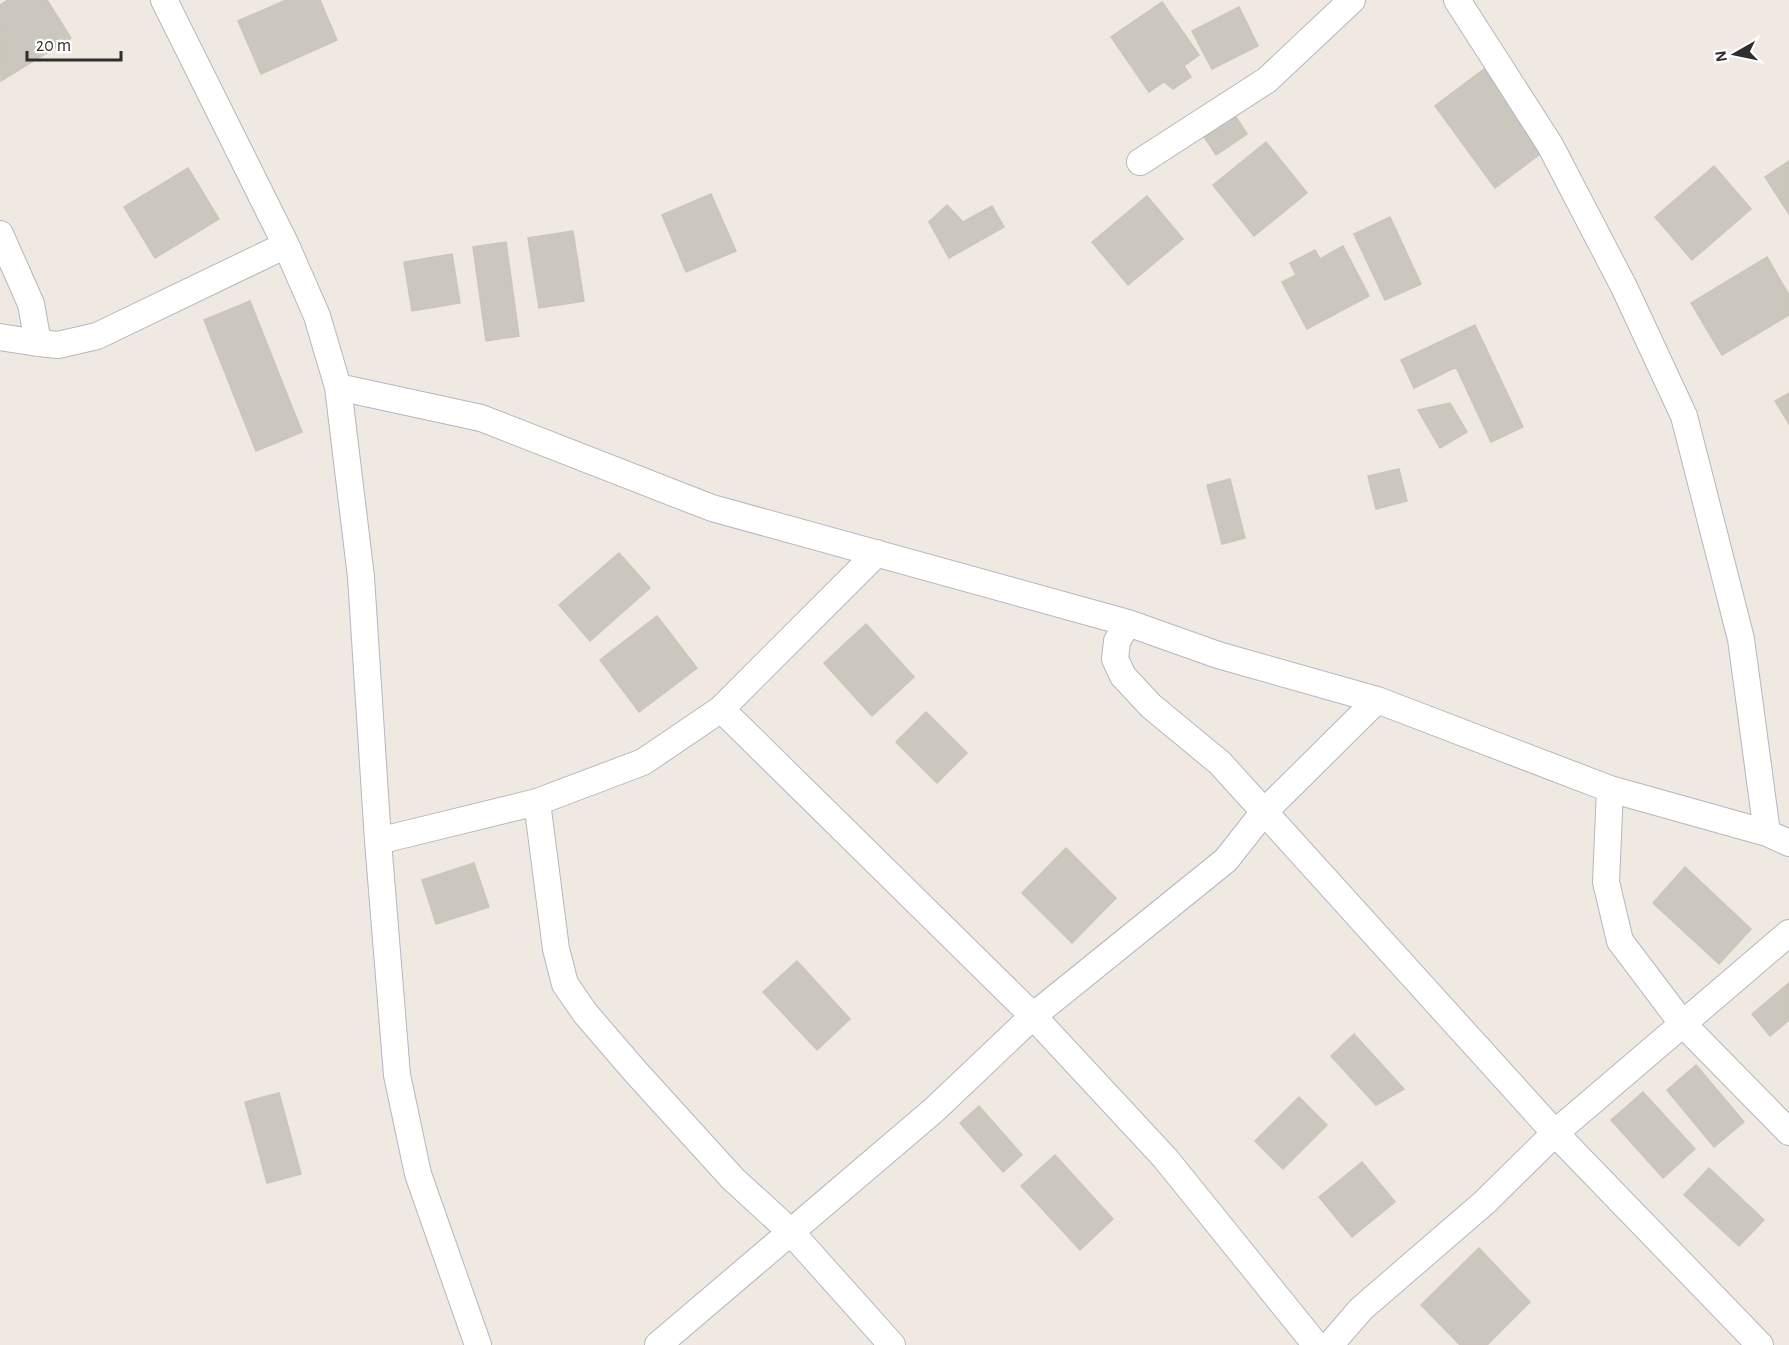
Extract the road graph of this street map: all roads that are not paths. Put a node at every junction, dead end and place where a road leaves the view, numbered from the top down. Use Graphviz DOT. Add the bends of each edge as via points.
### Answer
graph roads {
  1 [pos="164,0"];
  2 [pos="1352,0"];
  3 [pos="1458,0"];
  4 [pos="1140,162"];
  5 [pos="0,234"];
  6 [pos="286,245"];
  7 [pos="0,337"];
  8 [pos="38,343"];
  9 [pos="338,387"];
  10 [pos="877,553"];
  11 [pos="1128,623"];
  12 [pos="1377,700"];
  13 [pos="721,709"];
  14 [pos="1610,789"];
  15 [pos="537,802"];
  16 [pos="1263,813"];
  17 [pos="1778,838"];
  18 [pos="378,841"];
  19 [pos="1789,933"];
  20 [pos="1033,1016"];
  21 [pos="1682,1023"];
  22 [pos="1789,1132"];
  23 [pos="1555,1133"];
  24 [pos="790,1231"];
  25 [pos="478,1345"];
  26 [pos="658,1345"];
  27 [pos="892,1345"];
  28 [pos="1316,1345"];
  29 [pos="1330,1345"];
  30 [pos="1760,1345"];
  1 -- 6 [label="street"];
  2 -- 4 [label="street" via="1267,80"];
  3 -- 17 [label="street" via="1550,146 1624,287 1684,416 1741,639"];
  5 -- 8 [label="street" via="31,304"];
  6 -- 8 [label="street" via="97,336 58,345"];
  6 -- 9 [label="street" via="317,316"];
  7 -- 8 [label="street"];
  9 -- 10 [label="street" via="481,418 712,508"];
  9 -- 18 [label="street" via="361,577"];
  10 -- 11 [label="street"];
  10 -- 13 [label="street"];
  11 -- 12 [label="street" via="1218,655"];
  11 -- 16 [label="street" via="1117,641 1115,660 1123,676 1151,706 1220,763"];
  12 -- 14 [label="street"];
  12 -- 16 [label="street"];
  13 -- 15 [label="street" via="643,762"];
  13 -- 20 [label="street"];
  14 -- 17 [label="street"];
  14 -- 21 [label="street" via="1606,882 1615,925 1620,941"];
  15 -- 18 [label="street"];
  15 -- 24 [label="street" via="556,949 565,984 585,1013 733,1179"];
  16 -- 20 [label="street" via="1226,861"];
  16 -- 23 [label="street"];
  18 -- 25 [label="street" via="397,1075 418,1174"];
  19 -- 21 [label="street"];
  20 -- 24 [label="street" via="934,1110"];
  20 -- 28 [label="street" via="1165,1158"];
  21 -- 22 [label="street"];
  21 -- 23 [label="street"];
  23 -- 29 [label="street" via="1485,1202 1361,1309"];
  23 -- 30 [label="street"];
  24 -- 26 [label="street"];
  24 -- 27 [label="street"];
}
